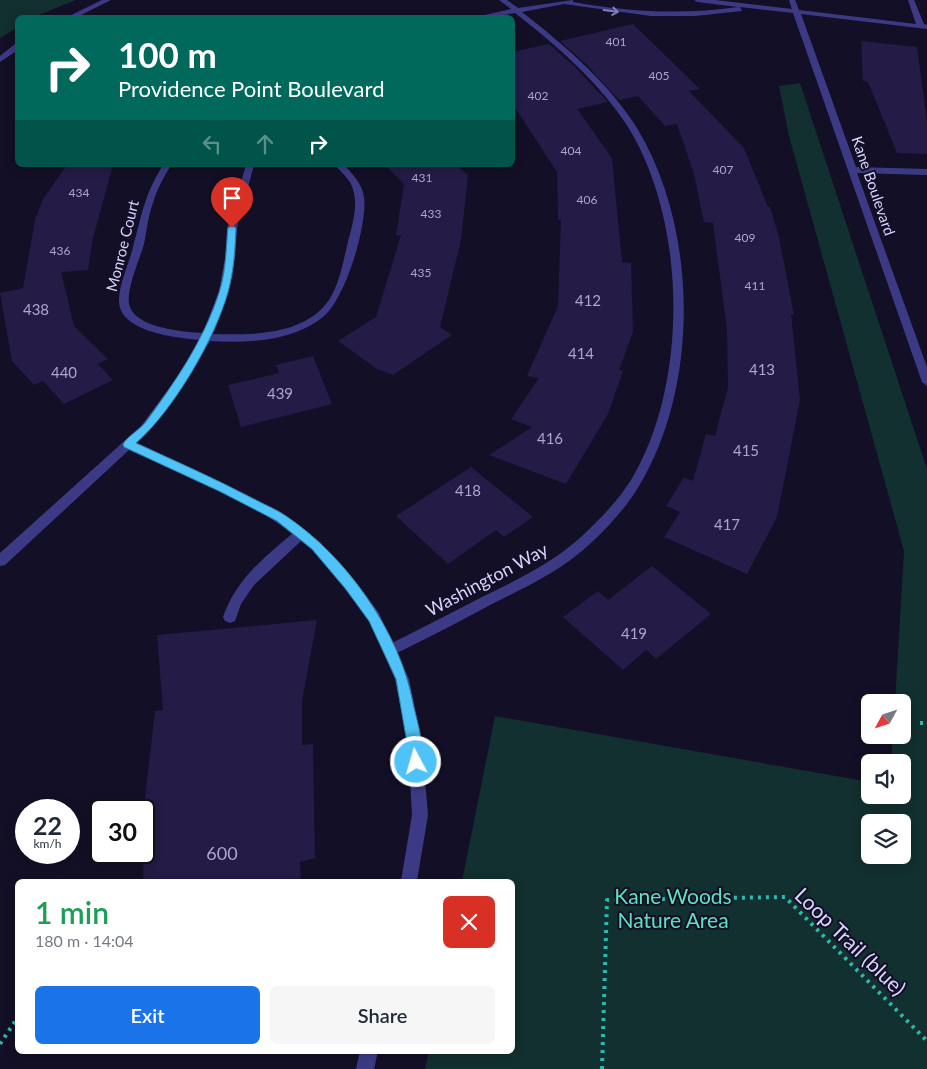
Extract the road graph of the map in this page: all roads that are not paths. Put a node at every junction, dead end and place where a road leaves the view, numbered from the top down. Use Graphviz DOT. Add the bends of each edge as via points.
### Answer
graph roads {
  1 [pos="108,0"];
  2 [pos="502,0"];
  3 [pos="580,0"];
  4 [pos="690,0"];
  5 [pos="698,0"];
  6 [pos="792,0"];
  7 [pos="911,0"];
  8 [pos="564,2"];
  9 [pos="751,6"];
  10 [pos="516,9"];
  11 [pos="797,11"];
  12 [pos="689,14"];
  13 [pos="75,15"];
  14 [pos="488,15"];
  15 [pos="924,27"];
  16 [pos="15,48"];
  17 [pos="0,60"];
  18 [pos="166,167"];
  19 [pos="249,167"];
  20 [pos="341,167"];
  21 [pos="853,170"];
  22 [pos="927,172"];
  23 [pos="206,338"];
  24 [pos="927,382"];
  25 [pos="128,444"];
  26 [pos="301,534"];
  27 [pos="0,561"];
  28 [pos="230,617"];
  29 [pos="390,651"];
  30 [pos="409,879"];
  31 [pos="368,1054"];
  32 [pos="365,1069"];
  1 -- 13 [label="street"];
  2 -- 10 [label="street, Washington Way"];
  3 -- 8 [label="street"];
  4 -- 12 [label="street"];
  5 -- 9 [label="street"];
  6 -- 11 [label="street, Kane Boulevard"];
  7 -- 15 [label="street"];
  8 -- 10 [label="street"];
  8 -- 12 [label="street, one-way" via="616,12"];
  9 -- 11 [label="street"];
  9 -- 12 [label="street"];
  10 -- 14 [label="street"];
  10 -- 29 [label="street, Washington Way" via="613,100 634,130 655,173 670,229 678,286 679,334 673,379 655,441 641,475 621,503 592,534 565,558 529,580"];
  11 -- 15 [label="street"];
  11 -- 21 [label="street, Kane Boulevard"];
  16 -- 17 [label="street"];
  18 -- 23 [label="street, Monroe Court" via="147,207 124,308 143,327"];
  19 -- 23 [label="street" via="232,228 224,291"];
  20 -- 23 [label="street" via="351,175 361,196 360,219 336,298 321,314 297,328 269,336"];
  21 -- 22 [label="street"];
  21 -- 24 [label="street, Kane Boulevard"];
  23 -- 25 [label="street" via="183,377 145,429"];
  25 -- 26 [label="street" via="281,518"];
  25 -- 27 [label="street"];
  26 -- 28 [label="street" via="255,573 233,605"];
  26 -- 29 [label="street" via="316,546 349,584 374,617"];
  29 -- 30 [label="street" via="402,679 415,744 420,815"];
  31 -- 32 [label="street"];
}
